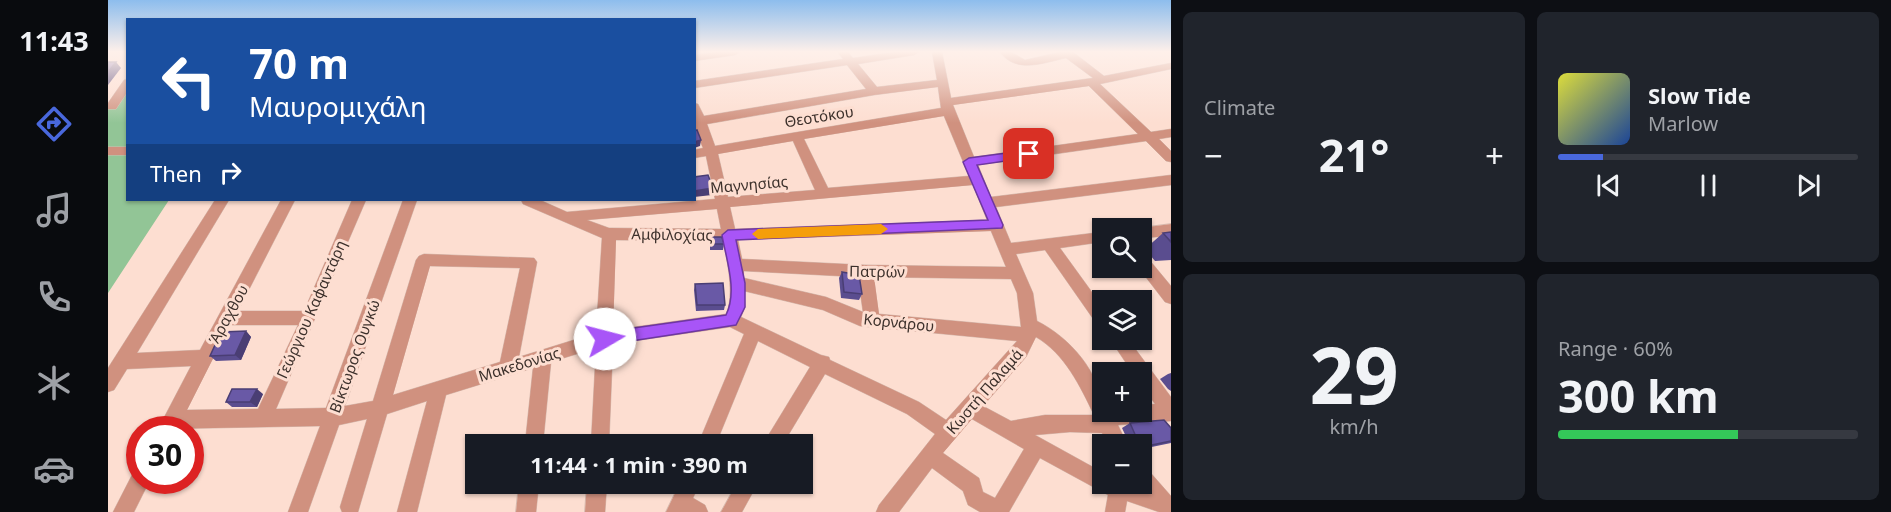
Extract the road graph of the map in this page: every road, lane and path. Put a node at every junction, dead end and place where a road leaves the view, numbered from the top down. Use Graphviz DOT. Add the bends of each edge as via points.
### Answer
graph roads {
  1 [pos="754,76"];
  2 [pos="862,76"];
  3 [pos="942,76"];
  4 [pos="1092,76"];
  5 [pos="1122,76"];
  6 [pos="744,78"];
  7 [pos="1097,81"];
  8 [pos="943,83"];
  9 [pos="126,85"];
  10 [pos="696,86"];
  11 [pos="874,91"];
  12 [pos="126,104"];
  13 [pos="110,106"];
  14 [pos="947,107"];
  15 [pos="698,122"];
  16 [pos="1171,133"];
  17 [pos="797,137"];
  18 [pos="1151,137"];
  19 [pos="108,151"];
  20 [pos="126,151"];
  21 [pos="711,151"];
  22 [pos="696,153"];
  23 [pos="1171,158"];
  24 [pos="969,162"];
  25 [pos="977,180"];
  26 [pos="1171,180"];
  27 [pos="824,194"];
  28 [pos="221,201"];
  29 [pos="287,201"];
  30 [pos="359,201"];
  31 [pos="410,201"];
  32 [pos="530,201"];
  33 [pos="987,202"];
  34 [pos="722,203"];
  35 [pos="566,217"];
  36 [pos="997,225"];
  37 [pos="1171,230"];
  38 [pos="1152,232"];
  39 [pos="609,234"];
  40 [pos="728,235"];
  41 [pos="1092,238"];
  42 [pos="1049,244"];
  43 [pos="1007,249"];
  44 [pos="736,265"];
  45 [pos="865,271"];
  46 [pos="1018,273"];
  47 [pos="1152,273"];
  48 [pos="738,283"];
  49 [pos="1171,297"];
  50 [pos="1092,304"];
  51 [pos="226,318"];
  52 [pos="309,318"];
  53 [pos="731,320"];
  54 [pos="872,320"];
  55 [pos="1029,330"];
  56 [pos="754,331"];
  57 [pos="605,339"];
  58 [pos="1126,350"];
  59 [pos="543,356"];
  60 [pos="203,358"];
  61 [pos="122,361"];
  62 [pos="823,362"];
  63 [pos="508,367"];
  64 [pos="108,384"];
  65 [pos="439,388"];
  66 [pos="1092,397"];
  67 [pos="380,407"];
  68 [pos="969,408"];
  69 [pos="1171,411"];
  70 [pos="1152,414"];
  71 [pos="174,416"];
  72 [pos="333,417"];
  73 [pos="262,418"];
  74 [pos="204,422"];
  75 [pos="1092,422"];
  76 [pos="1008,431"];
  77 [pos="948,432"];
  78 [pos="535,434"];
  79 [pos="600,434"];
  80 [pos="711,434"];
  81 [pos="778,434"];
  82 [pos="1037,446"];
  83 [pos="930,455"];
  84 [pos="1092,476"];
  85 [pos="1152,488"];
  86 [pos="133,494"];
  87 [pos="528,494"];
  88 [pos="596,494"];
  89 [pos="688,494"];
  90 [pos="742,494"];
  91 [pos="1111,494"];
  92 [pos="1136,494"];
  93 [pos="1167,504"];
  94 [pos="350,507"];
  95 [pos="685,509"];
  96 [pos="123,512"];
  97 [pos="298,512"];
  98 [pos="407,512"];
  99 [pos="526,512"];
  100 [pos="595,512"];
  101 [pos="731,512"];
  102 [pos="886,512"];
  103 [pos="998,512"];
  104 [pos="1115,512"];
  1 -- 6 [label="street"];
  2 -- 11 [label="street"];
  3 -- 8 [label="street"];
  4 -- 7 [label="street"];
  5 -- 7 [label="street, Θεοτόκου"];
  6 -- 10 [label="street"];
  7 -- 14 [label="street, Θεοτόκου"];
  7 -- 18 [label="street"];
  8 -- 11 [label="street"];
  8 -- 14 [label="street"];
  9 -- 13 [label="street"];
  11 -- 15 [label="street"];
  12 -- 13 [label="street"];
  14 -- 17 [label="street, Θεοτόκου"];
  14 -- 24 [label="street"];
  15 -- 21 [label="street"];
  16 -- 18 [label="street"];
  17 -- 21 [label="street, Θεοτόκου"];
  17 -- 27 [label="street"];
  18 -- 23 [label="street"];
  18 -- 24 [label="street"];
  19 -- 20 [label="street"];
  21 -- 22 [label="street, Θεοτόκου"];
  21 -- 34 [label="street"];
  24 -- 25 [label="street"];
  25 -- 27 [label="street, Μαγνησίας"];
  25 -- 33 [label="street"];
  26 -- 33 [label="street"];
  27 -- 34 [label="street, Μαγνησίας"];
  28 -- 61 [label="street"];
  29 -- 51 [label="street, Άραχθου"];
  30 -- 52 [label="street, Γεώργιου Καφαντάρη"];
  31 -- 72 [label="street, Βίκτωρος Ουγκώ"];
  32 -- 35 [label="street, Μαγνησίας"];
  33 -- 36 [label="street"];
  34 -- 35 [label="street, Μαγνησίας"];
  34 -- 40 [label="street"];
  35 -- 39 [label="street, Αμφιλοχίας"];
  36 -- 40 [label="street, Αμφιλοχίας"];
  36 -- 43 [label="street"];
  37 -- 38 [label="street"];
  39 -- 40 [label="street, Αμφιλοχίας"];
  39 -- 57 [label="street"];
  40 -- 44 [label="street"];
  41 -- 42 [label="street"];
  42 -- 43 [label="street"];
  42 -- 50 [label="street"];
  43 -- 46 [label="street"];
  44 -- 45 [label="street, Πατρών"];
  44 -- 48 [label="street"];
  45 -- 46 [label="street, Πατρών"];
  45 -- 54 [label="street"];
  46 -- 55 [label="street"];
  47 -- 49 [label="street"];
  48 -- 53 [label="street" via="737,307"];
  48 -- 54 [label="street, Κορνάρου" via="826,304"];
  51 -- 52 [label="street"];
  51 -- 60 [label="street, Άραχθου"];
  52 -- 73 [label="street, Γεώργιου Καφαντάρη"];
  53 -- 56 [label="street"];
  53 -- 57 [label="street, Μακεδονίας"];
  54 -- 55 [label="street, Κορνάρου"];
  55 -- 66 [label="street" via="1055,340 1064,349"];
  55 -- 68 [label="street, Κωστή Παλαμά" via="1020,352"];
  56 -- 62 [label="street"];
  56 -- 80 [label="street"];
  57 -- 59 [label="street, Μακεδονίας"];
  57 -- 79 [label="street"];
  58 -- 69 [label="street"];
  59 -- 63 [label="street, Μακεδονίας"];
  59 -- 78 [label="street"];
  60 -- 61 [label="street"];
  60 -- 71 [label="street, Άραχθου"];
  61 -- 64 [label="street"];
  62 -- 77 [label="street" via="914,408"];
  62 -- 81 [label="street"];
  63 -- 65 [label="street, Μακεδονίας"];
  63 -- 67 [label="street" via="529,262 424,260"];
  65 -- 67 [label="street, Μακεδονίας"];
  65 -- 98 [label="street"];
  67 -- 72 [label="street, Μακεδονίας"];
  67 -- 94 [label="street"];
  68 -- 76 [label="street"];
  68 -- 77 [label="street, Κωστή Παλαμά"];
  69 -- 70 [label="street"];
  72 -- 73 [label="street, Μακεδονίας"];
  72 -- 97 [label="street, Βίκτωρος Ουγκώ"];
  73 -- 74 [label="street, Μακεδονίας"];
  75 -- 76 [label="street"];
  76 -- 82 [label="street"];
  77 -- 83 [label="street, Κωστή Παλαμά"];
  82 -- 84 [label="street"];
  82 -- 103 [label="street"];
  83 -- 102 [label="street, Κωστή Παλαμά"];
  83 -- 103 [label="street" via="972,485 975,498"];
  85 -- 93 [label="street"];
  86 -- 96 [label="street"];
  87 -- 99 [label="street"];
  88 -- 100 [label="street"];
  89 -- 95 [label="street"];
  90 -- 101 [label="street"];
  91 -- 104 [label="street"];
  92 -- 93 [label="street"];
}
